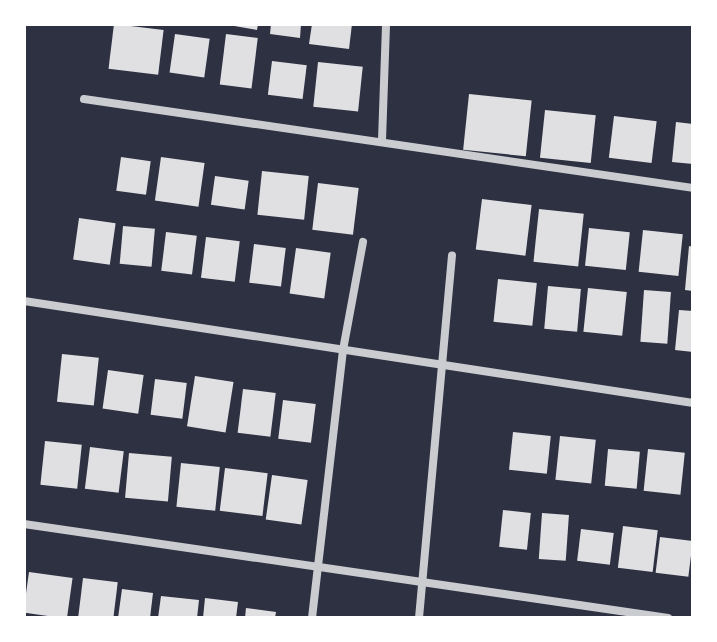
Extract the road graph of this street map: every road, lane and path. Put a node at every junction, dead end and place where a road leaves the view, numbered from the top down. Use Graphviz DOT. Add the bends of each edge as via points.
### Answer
graph roads {
  1 [pos="386,24"];
  2 [pos="84,99"];
  3 [pos="382,140"];
  4 [pos="693,188"];
  5 [pos="363,242"];
  6 [pos="452,255"];
  7 [pos="24,301"];
  8 [pos="343,350"];
  9 [pos="443,366"];
  10 [pos="693,403"];
  11 [pos="24,524"];
  12 [pos="316,567"];
  13 [pos="422,580"];
  14 [pos="312,618"];
  15 [pos="419,618"];
  16 [pos="668,618"];
  1 -- 3 [label="street"];
  2 -- 3 [label="street"];
  3 -- 4 [label="street"];
  5 -- 8 [label="street"];
  6 -- 9 [label="street"];
  7 -- 8 [label="street"];
  8 -- 9 [label="street"];
  8 -- 12 [label="street"];
  9 -- 10 [label="street"];
  9 -- 13 [label="street"];
  11 -- 12 [label="street"];
  12 -- 13 [label="street"];
  12 -- 14 [label="street"];
  13 -- 15 [label="street"];
  13 -- 16 [label="street"];
}
